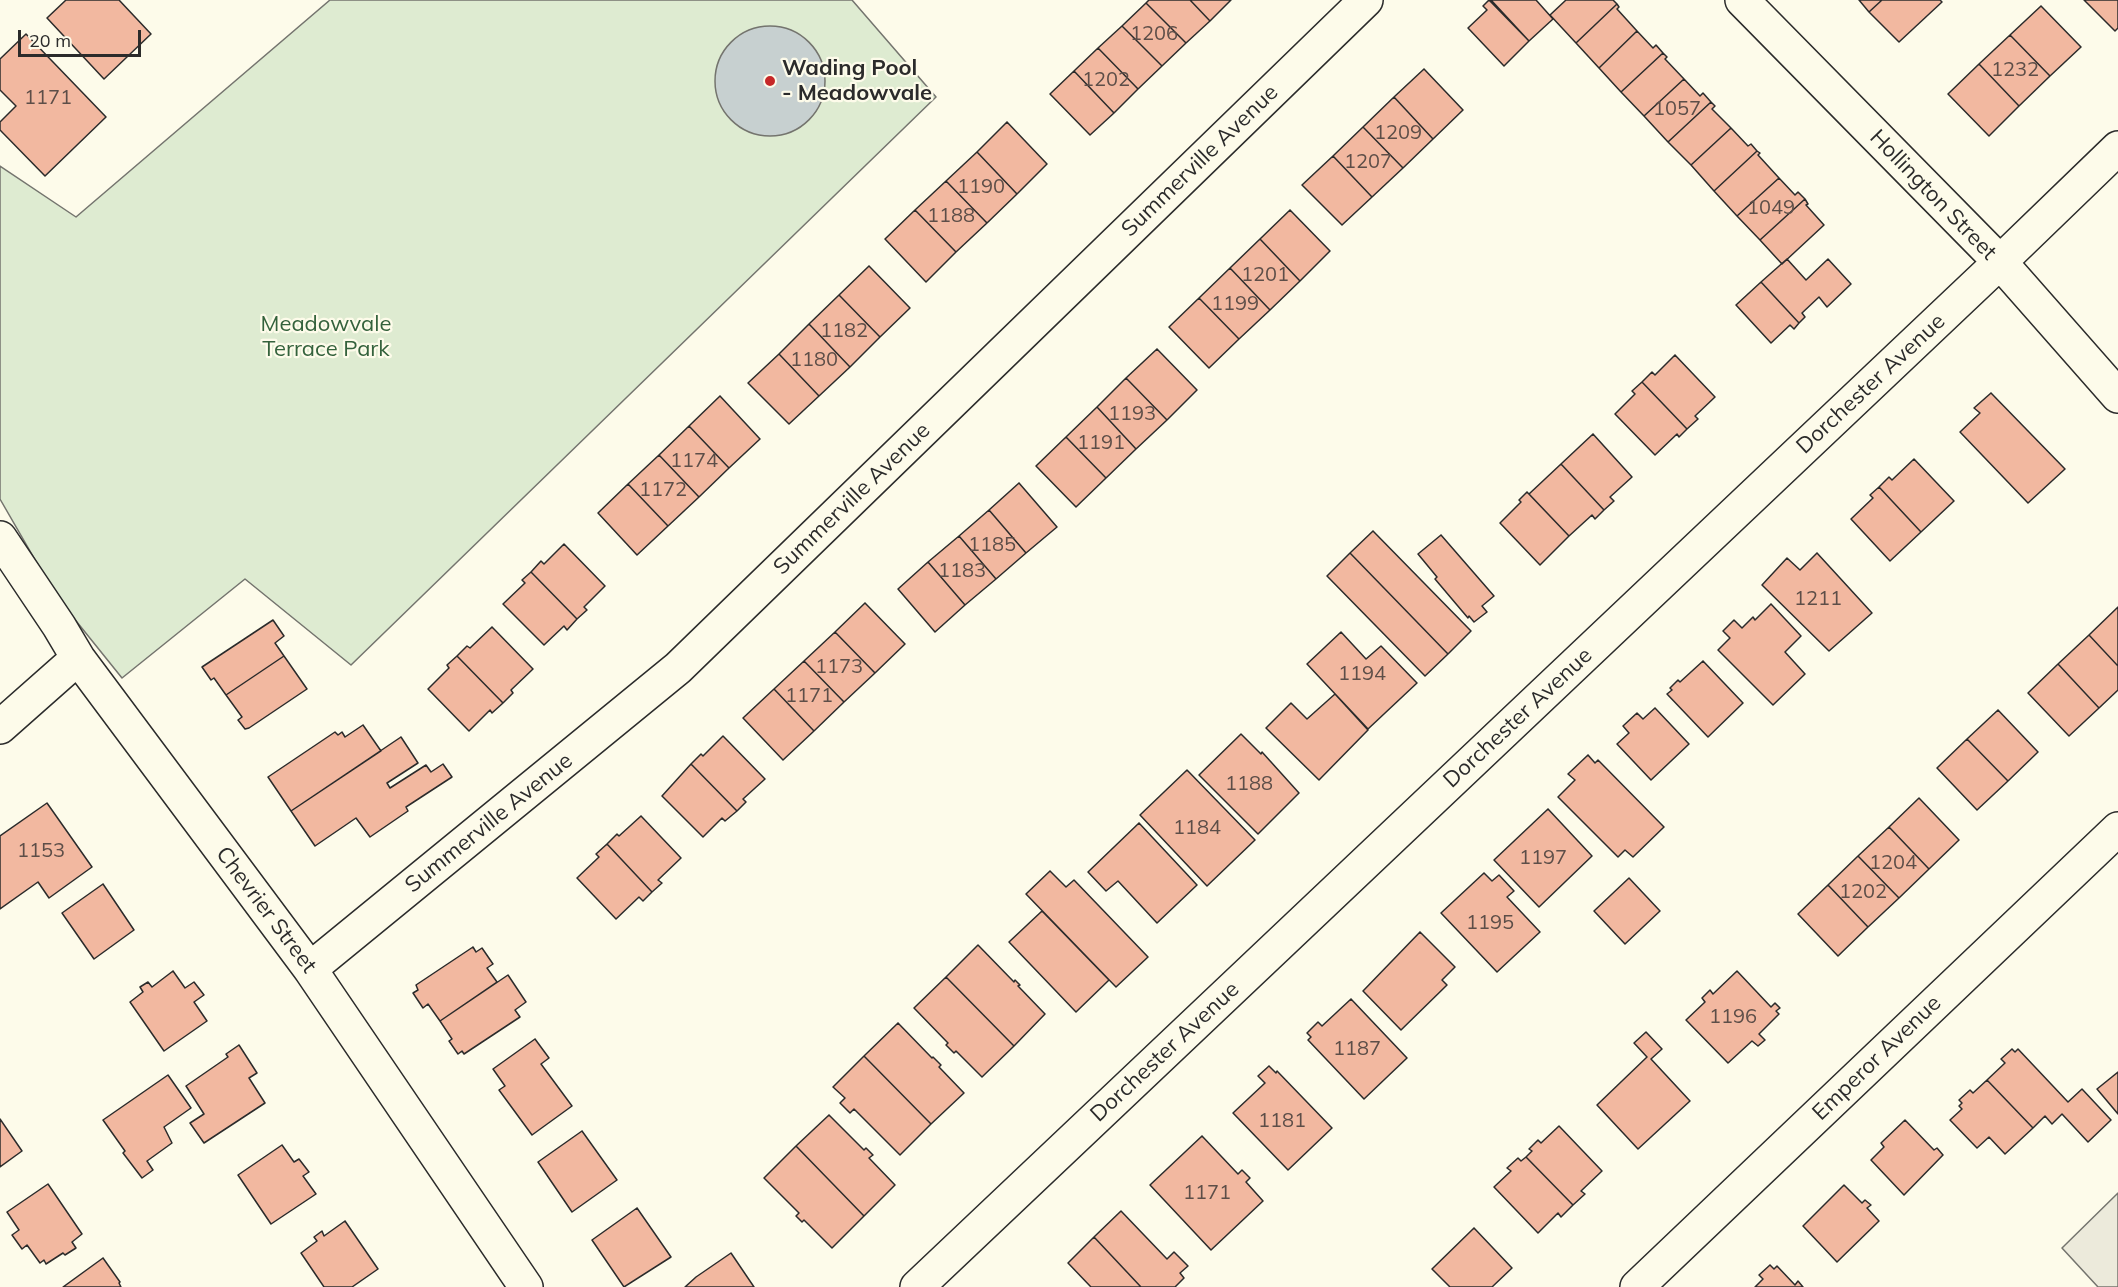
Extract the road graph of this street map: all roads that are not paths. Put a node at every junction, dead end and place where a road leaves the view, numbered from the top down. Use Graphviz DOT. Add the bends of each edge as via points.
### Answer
graph roads {
  1 [pos="1366,0"];
  2 [pos="1742,0"];
  3 [pos="2118,148"];
  4 [pos="2000,262"];
  5 [pos="2118,396"];
  6 [pos="0,538"];
  7 [pos="78,658"];
  8 [pos="0,727"];
  9 [pos="2118,829"];
  10 [pos="310,969"];
  11 [pos="526,1287"];
  12 [pos="917,1287"];
  13 [pos="1637,1287"];
  1 -- 10 [label="street, Summerville Avenue" via="678,668"];
  2 -- 4 [label="street, Hollington Street"];
  3 -- 4 [label="street, Dorchester Avenue"];
  4 -- 5 [label="street, Hollington Street"];
  4 -- 12 [label="street, Dorchester Avenue"];
  6 -- 7 [label="street, Chevrier Street"];
  7 -- 8 [label="street"];
  7 -- 10 [label="street, Chevrier Street"];
  9 -- 13 [label="street, Emperor Avenue"];
  10 -- 11 [label="street, Chevrier Street"];
}
